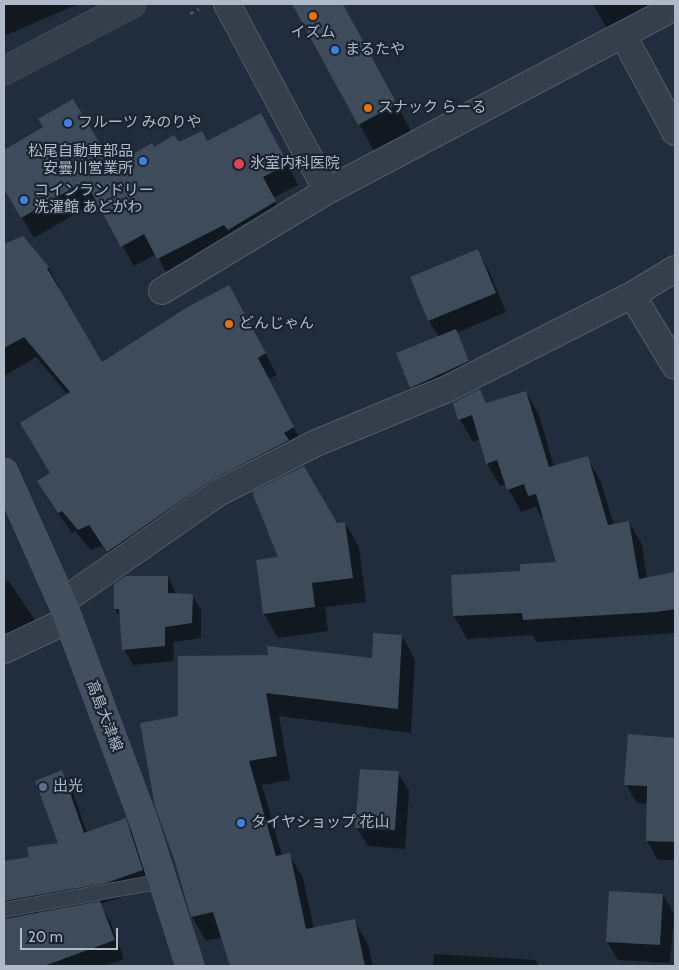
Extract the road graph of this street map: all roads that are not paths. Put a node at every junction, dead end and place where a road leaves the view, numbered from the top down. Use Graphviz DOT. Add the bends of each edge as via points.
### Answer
graph roads {
  1 [pos="132,4"];
  2 [pos="227,4"];
  3 [pos="675,7"];
  4 [pos="623,35"];
  5 [pos="4,71"];
  6 [pos="675,132"];
  7 [pos="327,191"];
  8 [pos="675,269"];
  9 [pos="162,290"];
  10 [pos="632,295"];
  11 [pos="675,366"];
  12 [pos="4,472"];
  13 [pos="65,611"];
  14 [pos="4,650"];
  15 [pos="163,881"];
  16 [pos="4,910"];
  17 [pos="190,966"];
  1 -- 5 [label="street"];
  2 -- 7 [label="street"];
  3 -- 4 [label="street"];
  4 -- 6 [label="street"];
  4 -- 7 [label="street"];
  7 -- 9 [label="street"];
  8 -- 10 [label="street"];
  10 -- 11 [label="street"];
  10 -- 13 [label="street" via="447,389 316,443 218,492"];
  12 -- 13 [label="main road, 高島大津線"];
  13 -- 14 [label="street"];
  13 -- 15 [label="main road, 高島大津線"];
  15 -- 16 [label="lane"];
  15 -- 17 [label="main road, 高島大津線"];
}
